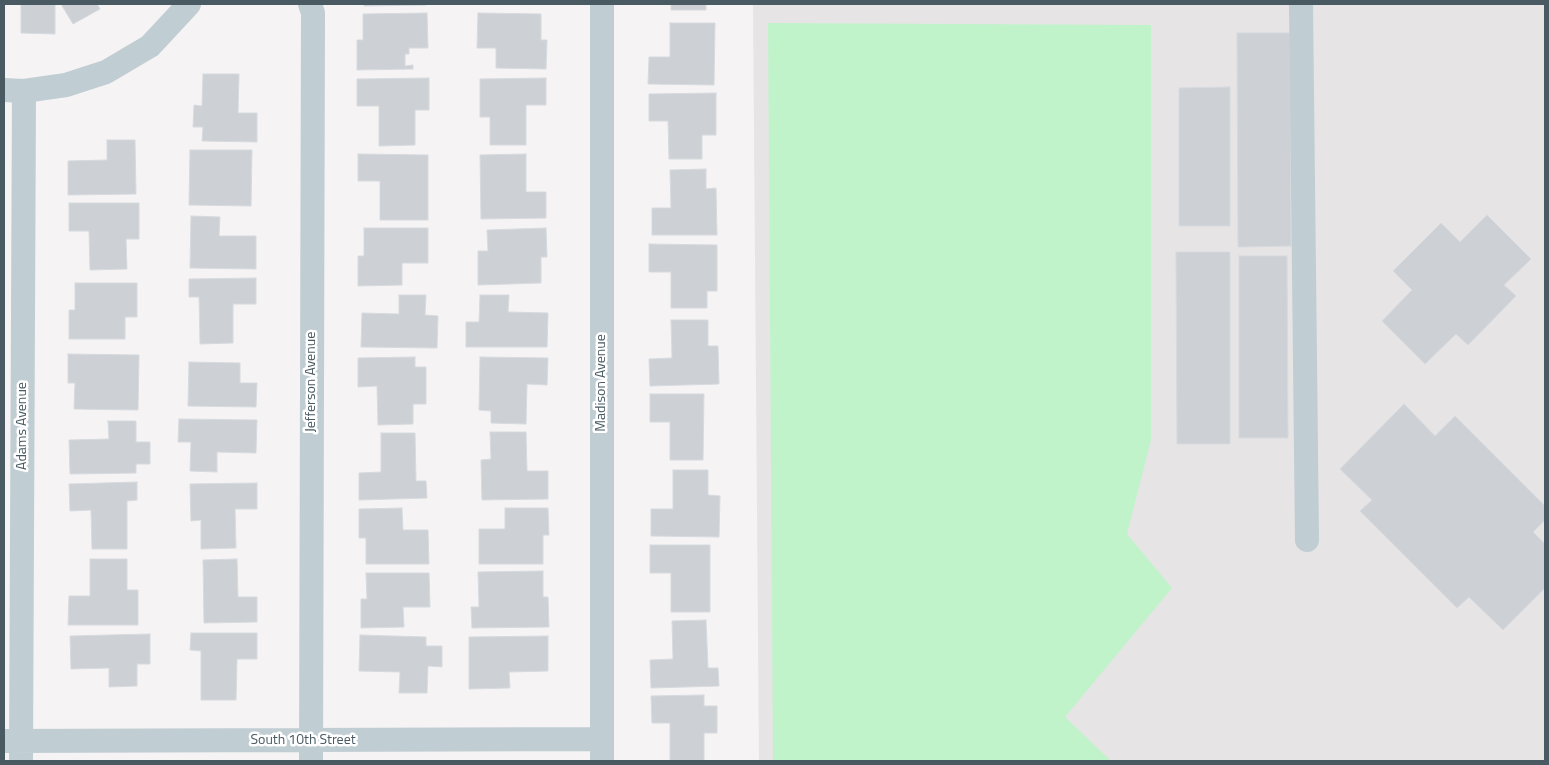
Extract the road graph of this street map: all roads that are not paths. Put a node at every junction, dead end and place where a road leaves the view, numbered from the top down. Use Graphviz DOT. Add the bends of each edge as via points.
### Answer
graph roads {
  1 [pos="189,4"];
  2 [pos="310,4"];
  3 [pos="602,4"];
  4 [pos="1301,4"];
  5 [pos="14,90"];
  6 [pos="1307,540"];
  7 [pos="15,748"];
  8 [pos="602,750"];
  9 [pos="311,751"];
  1 -- 5 [label="street" via="150,46 106,72 66,85"];
  2 -- 9 [label="street, Jefferson Avenue" via="313,13"];
  3 -- 8 [label="street, Madison Avenue"];
  4 -- 6 [label="street"];
  5 -- 7 [label="street, Adams Avenue"];
  7 -- 9 [label="street, South 10th Street"];
  8 -- 9 [label="street, South 10th Street"];
}
